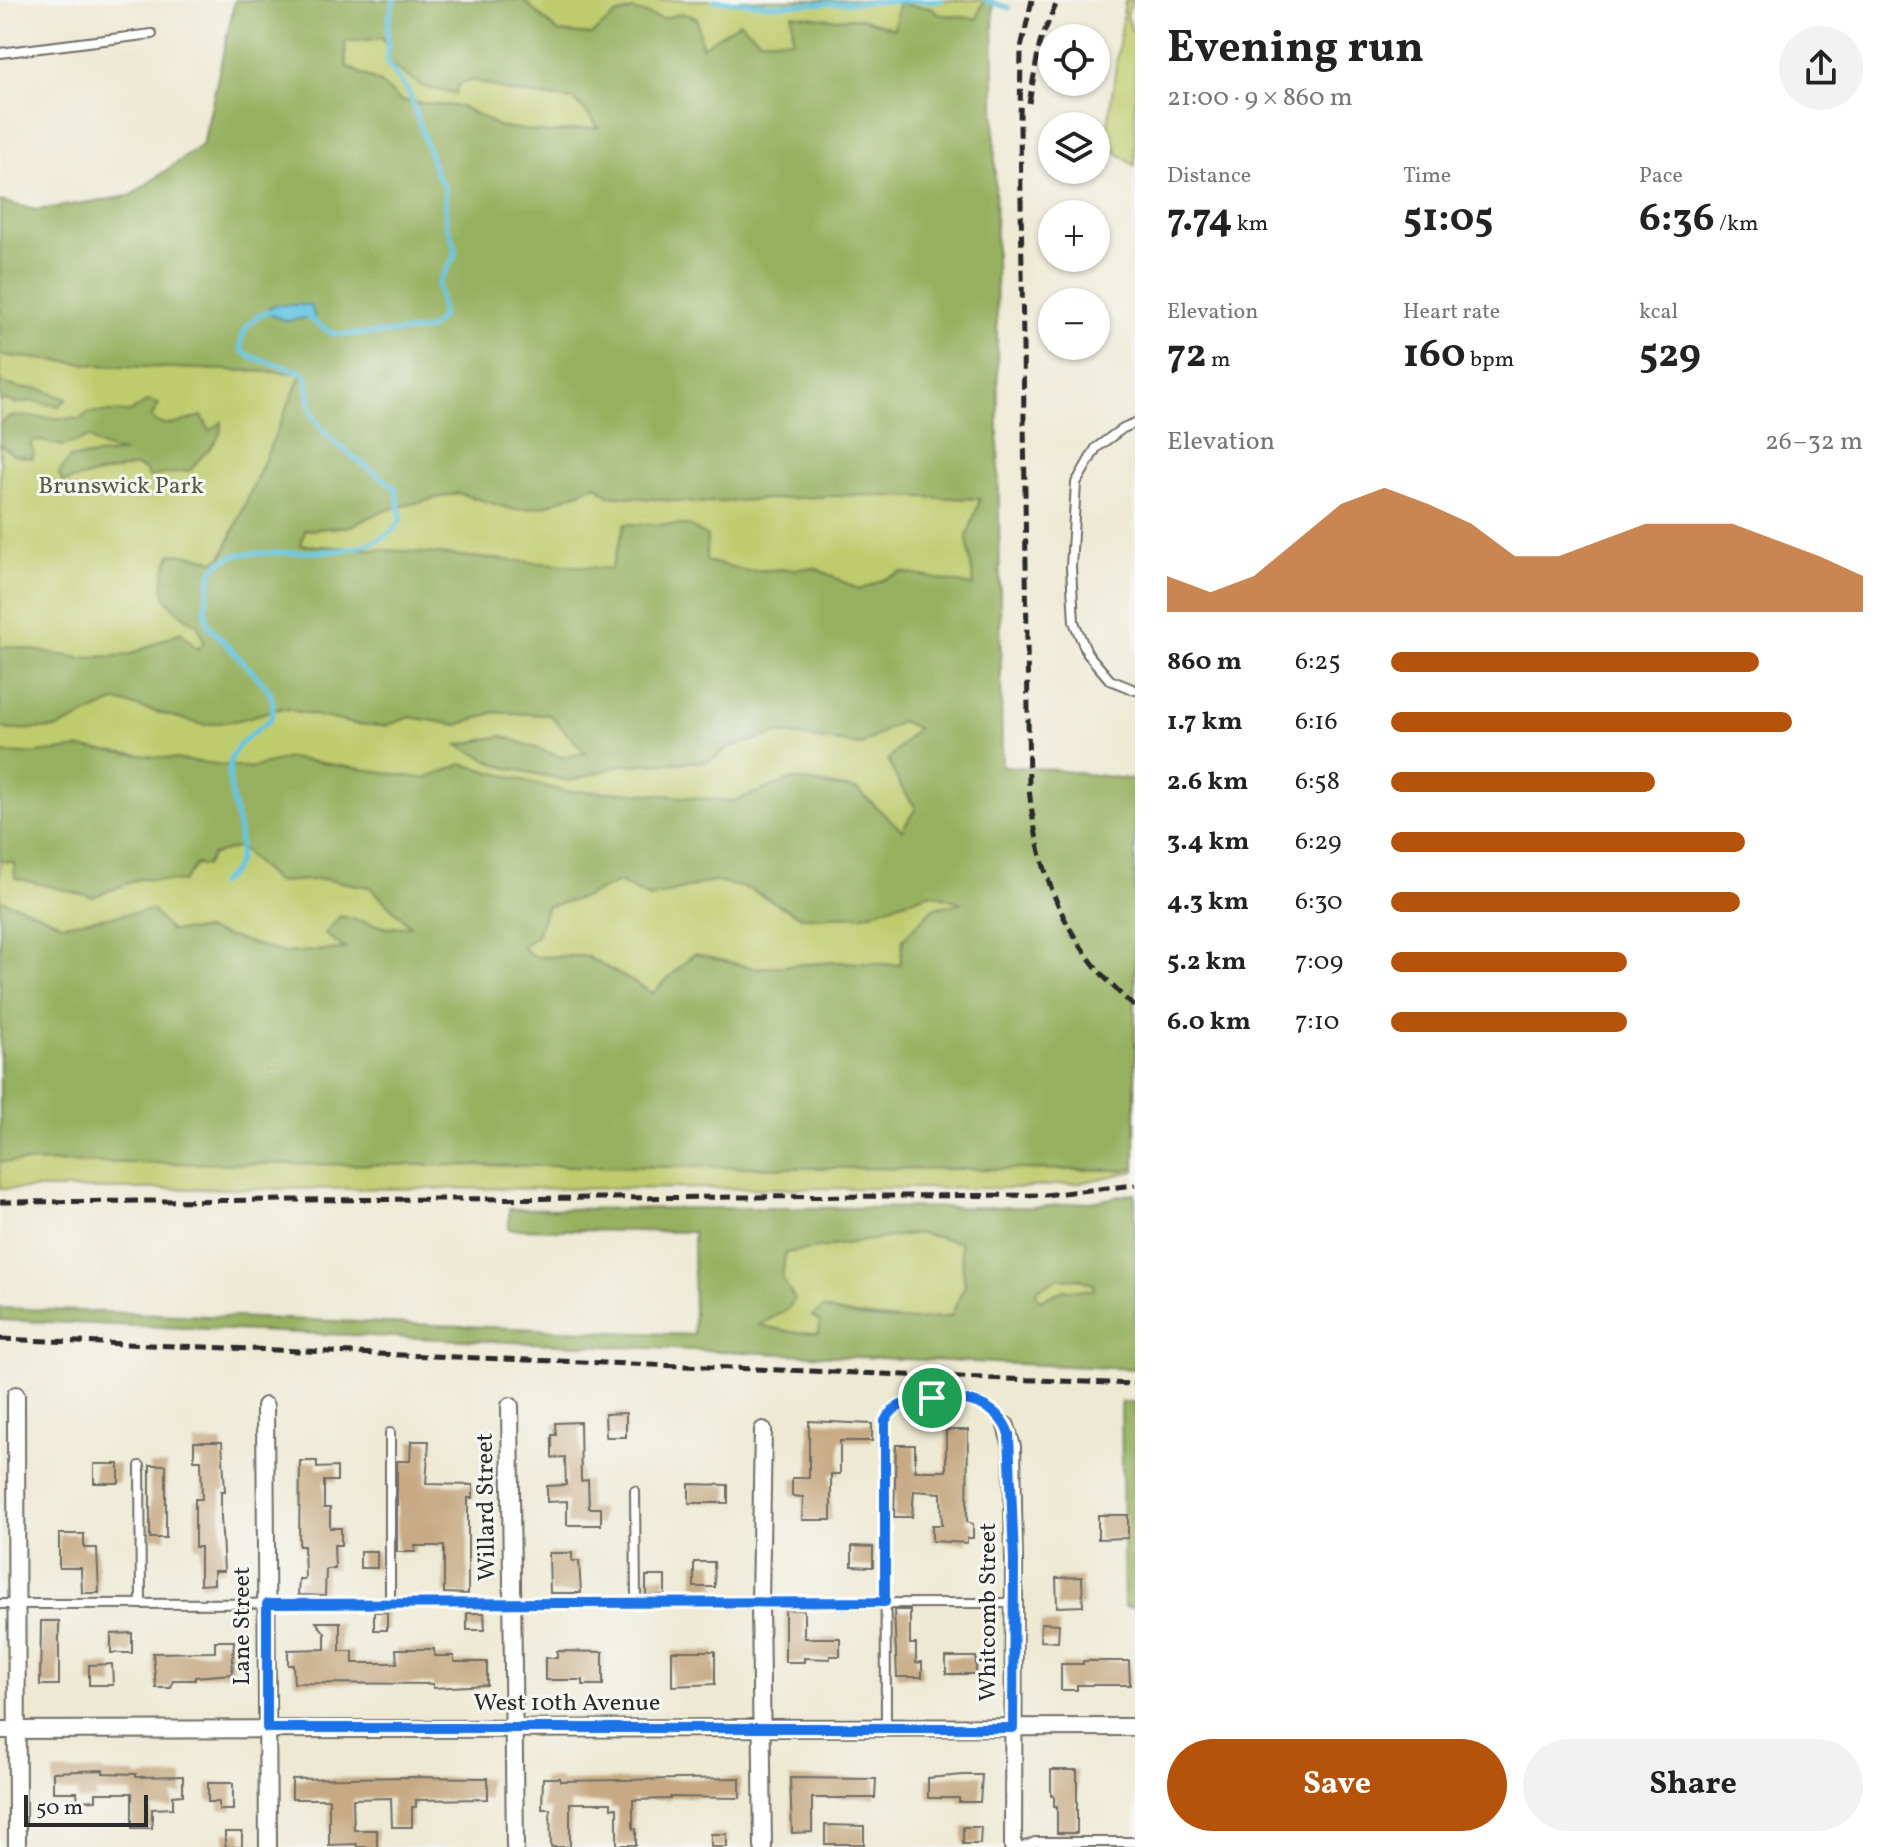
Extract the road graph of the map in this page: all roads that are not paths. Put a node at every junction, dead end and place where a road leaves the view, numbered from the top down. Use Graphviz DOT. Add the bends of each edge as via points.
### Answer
graph roads {
  1 [pos="152,34"];
  2 [pos="0,53"];
  3 [pos="1135,423"];
  4 [pos="1135,690"];
  5 [pos="16,1395"];
  6 [pos="265,1406"];
  7 [pos="510,1406"];
  8 [pos="1006,1426"];
  9 [pos="763,1430"];
  10 [pos="390,1433"];
  11 [pos="140,1466"];
  12 [pos="635,1491"];
  13 [pos="512,1602"];
  14 [pos="636,1602"];
  15 [pos="760,1602"];
  16 [pos="885,1602"];
  17 [pos="390,1603"];
  18 [pos="1014,1603"];
  19 [pos="8,1604"];
  20 [pos="141,1604"];
  21 [pos="267,1604"];
  22 [pos="1135,1727"];
  23 [pos="267,1728"];
  24 [pos="514,1728"];
  25 [pos="761,1728"];
  26 [pos="886,1728"];
  27 [pos="1013,1728"];
  28 [pos="8,1730"];
  29 [pos="1135,1842"];
  30 [pos="17,1847"];
  31 [pos="268,1847"];
  32 [pos="515,1847"];
  33 [pos="763,1847"];
  34 [pos="1013,1847"];
  35 [pos="1023,1847"];
  1 -- 2 [label="lane"];
  3 -- 4 [label="lane" via="1096,448 1076,483 1071,567 1074,622 1087,653 1110,680"];
  5 -- 19 [label="street"];
  6 -- 21 [label="street, Lane Street"];
  7 -- 13 [label="street, Willard Street"];
  8 -- 16 [label="lane" via="982,1404 958,1398 920,1399 888,1415"];
  8 -- 18 [label="street, Whitcomb Street" via="1012,1447"];
  9 -- 15 [label="street"];
  10 -- 17 [label="lane"];
  11 -- 20 [label="lane"];
  12 -- 14 [label="lane"];
  13 -- 14 [label="lane"];
  13 -- 17 [label="lane"];
  13 -- 24 [label="street, Willard Street"];
  14 -- 15 [label="lane"];
  15 -- 16 [label="lane"];
  15 -- 25 [label="street"];
  16 -- 18 [label="lane"];
  16 -- 26 [label="lane"];
  17 -- 21 [label="lane"];
  18 -- 27 [label="street, Whitcomb Street"];
  19 -- 20 [label="lane"];
  19 -- 28 [label="street"];
  20 -- 21 [label="lane"];
  21 -- 23 [label="street, Lane Street"];
  22 -- 27 [label="street, West 10th Avenue"];
  23 -- 24 [label="street, West 10th Avenue"];
  23 -- 28 [label="street, West 10th Avenue"];
  23 -- 31 [label="street, Lane Street"];
  24 -- 25 [label="street, West 10th Avenue"];
  24 -- 32 [label="street, Willard Street"];
  25 -- 26 [label="street, West 10th Avenue"];
  25 -- 33 [label="street"];
  26 -- 27 [label="street, West 10th Avenue"];
  27 -- 34 [label="street, Whitcomb Street"];
  28 -- 30 [label="street"];
  29 -- 35 [label="lane" via="1035,1842"];
}
